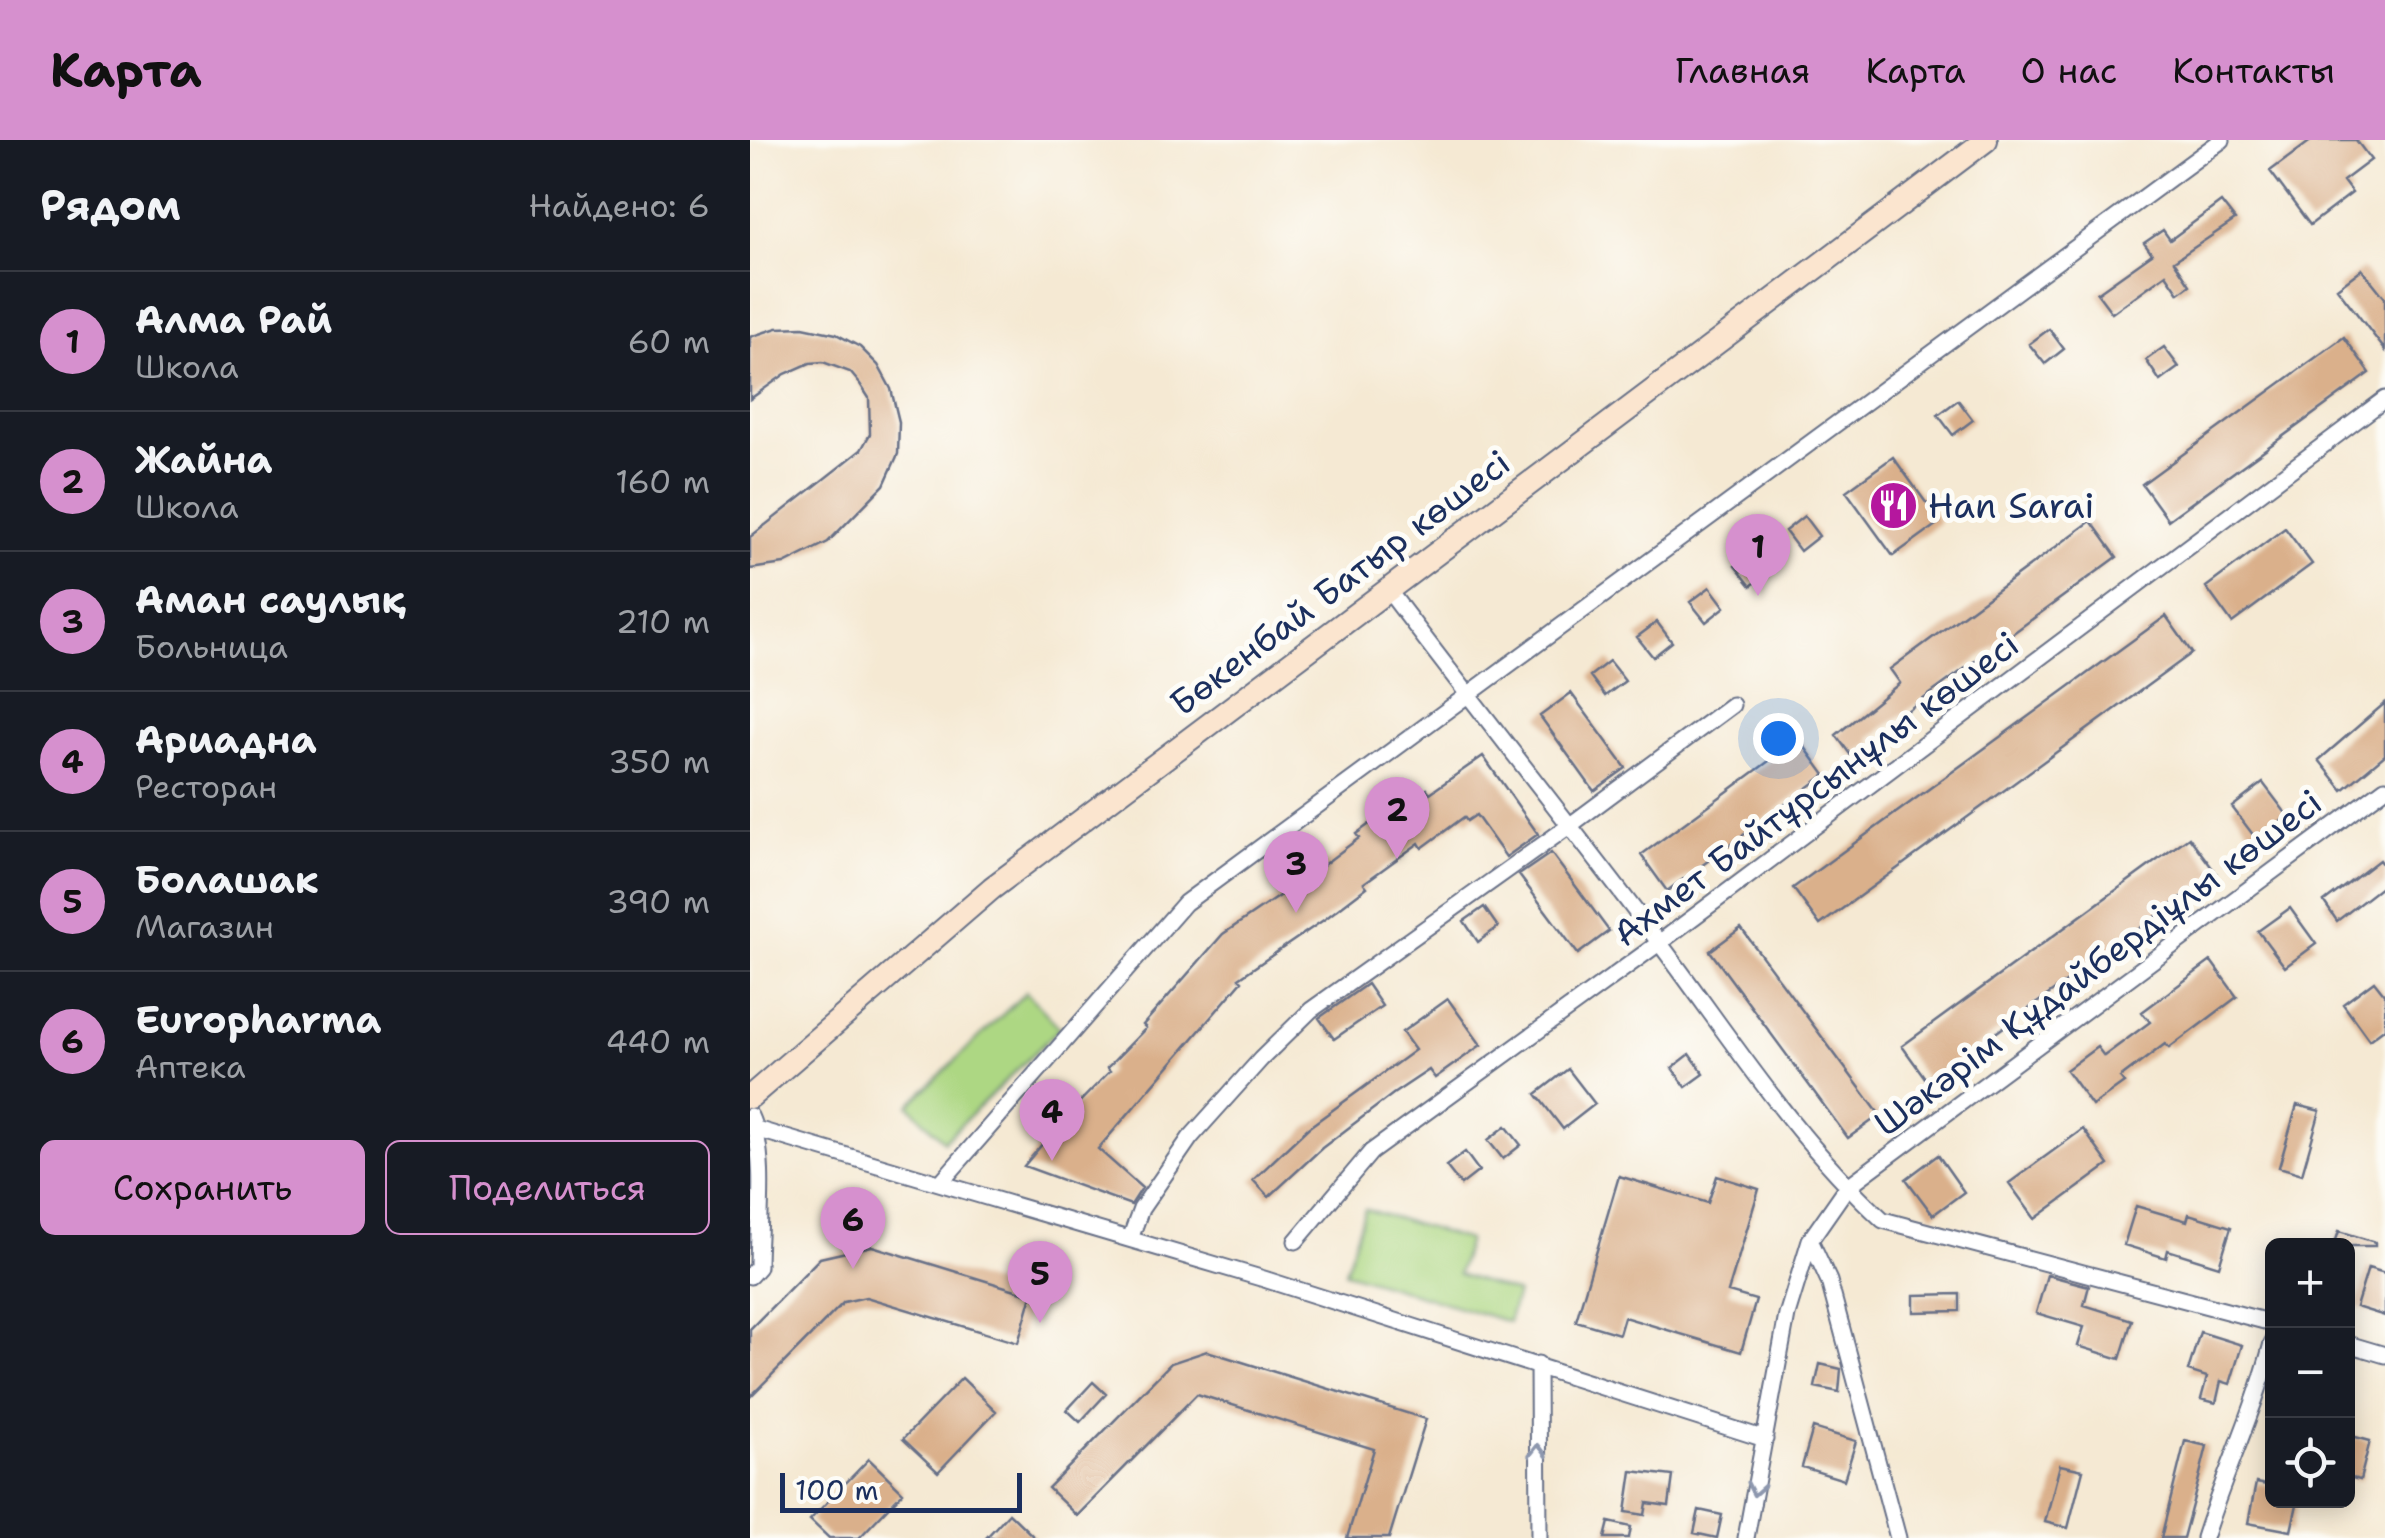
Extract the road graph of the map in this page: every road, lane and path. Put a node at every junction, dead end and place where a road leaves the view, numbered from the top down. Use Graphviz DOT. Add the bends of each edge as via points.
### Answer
graph roads {
  1 [pos="1986,140"];
  2 [pos="2220,141"];
  3 [pos="2385,399"];
  4 [pos="1388,590"];
  5 [pos="1468,694"];
  6 [pos="1732,705"];
  7 [pos="2385,788"];
  8 [pos="1569,826"];
  9 [pos="1660,943"];
  10 [pos="750,1097"];
  11 [pos="753,1122"];
  12 [pos="942,1181"];
  13 [pos="1847,1187"];
  14 [pos="1130,1240"];
  15 [pos="1810,1240"];
  16 [pos="1296,1241"];
  17 [pos="750,1276"];
  18 [pos="2265,1321"];
  19 [pos="2355,1346"];
  20 [pos="2385,1355"];
  21 [pos="1538,1364"];
  22 [pos="2265,1371"];
  23 [pos="1764,1439"];
  24 [pos="1539,1538"];
  25 [pos="1746,1538"];
  26 [pos="1898,1538"];
  27 [pos="2204,1538"];
  1 -- 4 [label="main road, Бөкенбай Батыр көшесі"];
  2 -- 5 [label="street"];
  3 -- 9 [label="street, Ахмет Байтұрсынұлы көшесі"];
  4 -- 5 [label="street"];
  4 -- 10 [label="main road, Бөкенбай Батыр көшесі" via="992,888"];
  5 -- 8 [label="street"];
  5 -- 12 [label="street" via="1185,902"];
  6 -- 8 [label="street"];
  7 -- 13 [label="street, Шәкәрім Құдайбердіұлы көшесі"];
  8 -- 9 [label="street"];
  8 -- 14 [label="street" via="1311,1010 1190,1138 1142,1208"];
  9 -- 13 [label="street" via="1785,1117"];
  9 -- 16 [label="street, Ахмет Байтұрсынұлы көшесі" via="1371,1152"];
  11 -- 12 [label="street"];
  11 -- 17 [label="street" via="758,1267"];
  12 -- 14 [label="street"];
  13 -- 15 [label="street, Шәкәрім Құдайбердіұлы көшесі"];
  13 -- 18 [label="street" via="1883,1220"];
  14 -- 21 [label="street"];
  15 -- 23 [label="street, Шәкәрім Құдайбердіұлы көшесі" via="1787,1314"];
  15 -- 26 [label="street" via="1829,1281"];
  19 -- 20 [label="street"];
  21 -- 23 [label="street"];
  24 -- 21 [label="street, one-way"];
  22 -- 27 [label="street"];
  23 -- 25 [label="street, Шәкәрім Құдайбердіұлы көшесі, one-way"];
}
